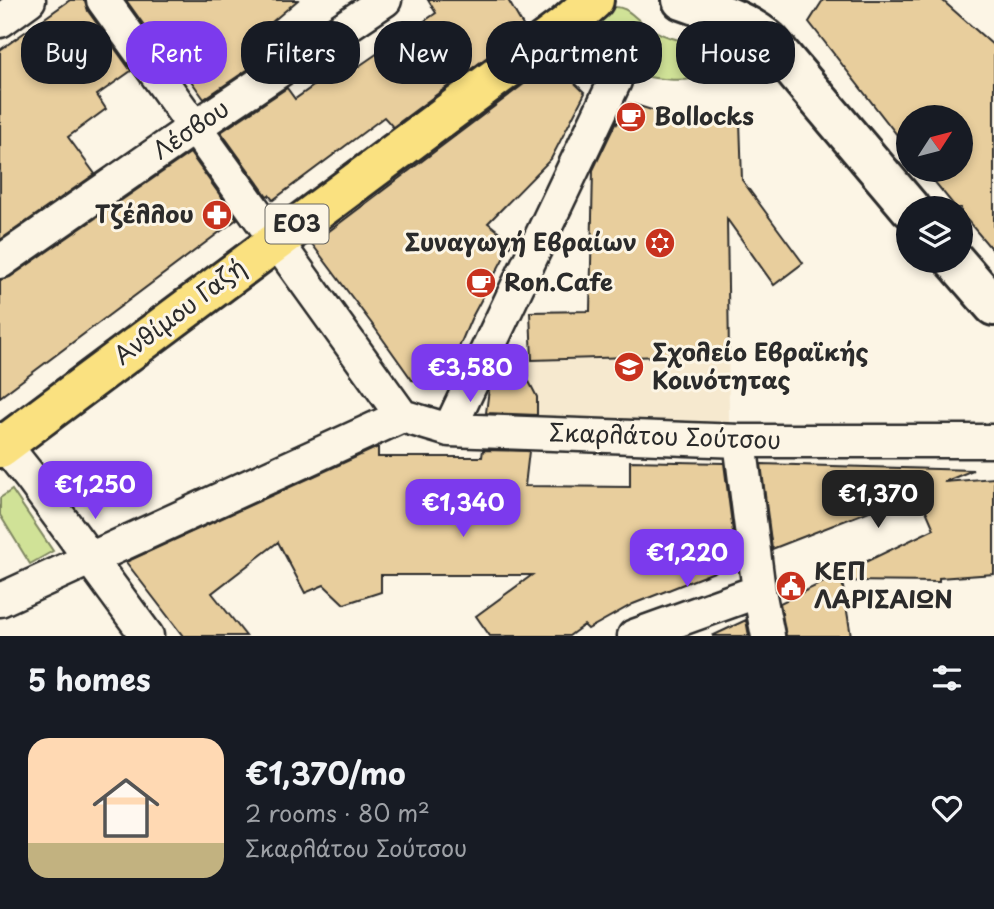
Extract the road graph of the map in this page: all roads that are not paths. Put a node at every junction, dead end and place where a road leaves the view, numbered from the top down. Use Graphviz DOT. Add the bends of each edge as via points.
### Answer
graph roads {
  1 [pos="29,0"];
  2 [pos="103,0"];
  3 [pos="385,0"];
  4 [pos="594,0"];
  5 [pos="682,0"];
  6 [pos="0,21"];
  7 [pos="613,84"];
  8 [pos="195,127"];
  9 [pos="900,196"];
  10 [pos="276,240"];
  11 [pos="0,262"];
  12 [pos="965,273"];
  13 [pos="994,306"];
  14 [pos="401,416"];
  15 [pos="449,430"];
  16 [pos="740,441"];
  17 [pos="994,441"];
  18 [pos="1,444"];
  19 [pos="90,558"];
  20 [pos="759,591"];
  21 [pos="0,600"];
  22 [pos="147,636"];
  23 [pos="634,636"];
  24 [pos="768,636"];
  1 -- 6 [label="street"];
  2 -- 8 [label="street"];
  3 -- 8 [label="street, Λέσβου"];
  4 -- 10 [label="main road, Ανθίμου Γαζή / ΕΟ3"];
  5 -- 9 [label="main road" via="734,20 769,41"];
  7 -- 15 [label="street"];
  8 -- 10 [label="street"];
  8 -- 11 [label="street, Λέσβου"];
  10 -- 14 [label="street"];
  10 -- 18 [label="main road, Ανθίμου Γαζή / ΕΟ3"];
  12 -- 13 [label="main road"];
  14 -- 15 [label="street, Σκαρλάτου Σούτσου"];
  14 -- 19 [label="street"];
  15 -- 16 [label="street, Σκαρλάτου Σούτσου"];
  16 -- 17 [label="street, Σκαρλάτου Σούτσου"];
  16 -- 20 [label="street"];
  18 -- 19 [label="street"];
  19 -- 21 [label="street"];
  19 -- 22 [label="street"];
  20 -- 23 [label="street"];
  20 -- 24 [label="street"];
}
